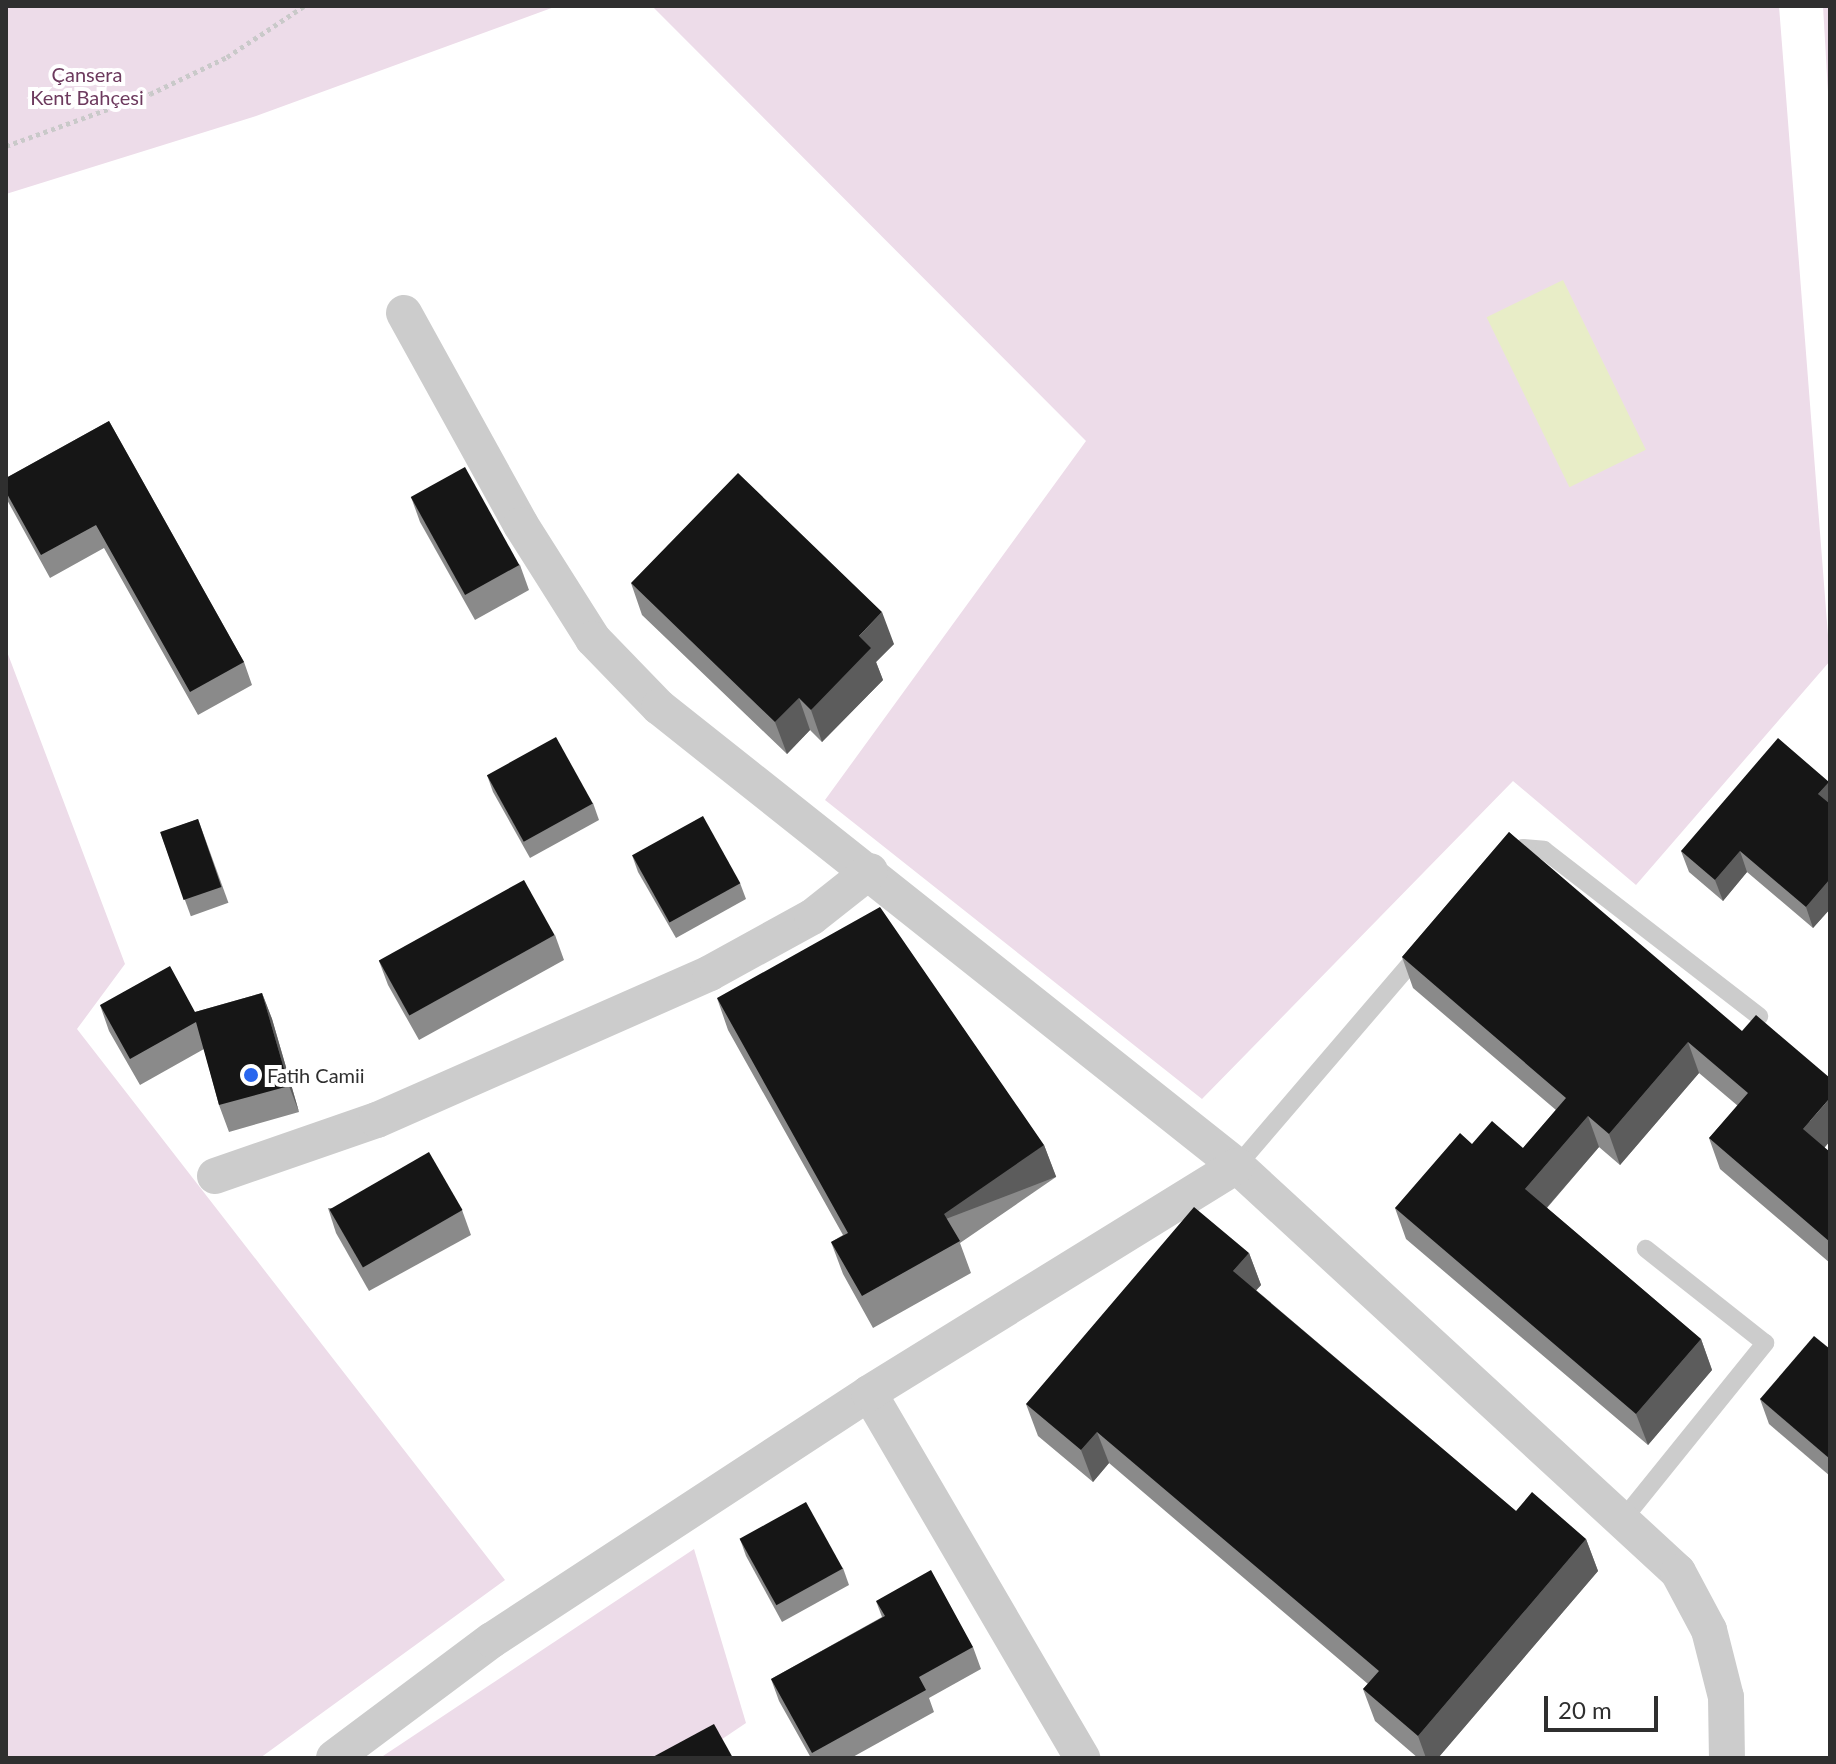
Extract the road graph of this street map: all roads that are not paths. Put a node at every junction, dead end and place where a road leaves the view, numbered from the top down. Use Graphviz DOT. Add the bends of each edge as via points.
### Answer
graph roads {
  1 [pos="404,313"];
  2 [pos="870,871"];
  3 [pos="1488,873"];
  4 [pos="1437,932"];
  5 [pos="1759,1016"];
  6 [pos="1237,1166"];
  7 [pos="215,1176"];
  8 [pos="1646,1249"];
  9 [pos="869,1393"];
  10 [pos="1624,1518"];
  11 [pos="334,1758"];
  12 [pos="1082,1758"];
  13 [pos="1727,1758"];
  1 -- 2 [label="street" via="521,525 593,639 659,707"];
  2 -- 6 [label="street"];
  2 -- 7 [label="street" via="812,917 710,973 377,1120"];
  3 -- 5 [label="lane" via="1514,850 1544,850"];
  4 -- 6 [label="lane"];
  6 -- 9 [label="street"];
  6 -- 10 [label="street"];
  8 -- 10 [label="lane" via="1765,1343"];
  9 -- 11 [label="street" via="492,1640"];
  9 -- 12 [label="street"];
  10 -- 13 [label="street" via="1678,1572 1709,1630 1726,1697"];
}
